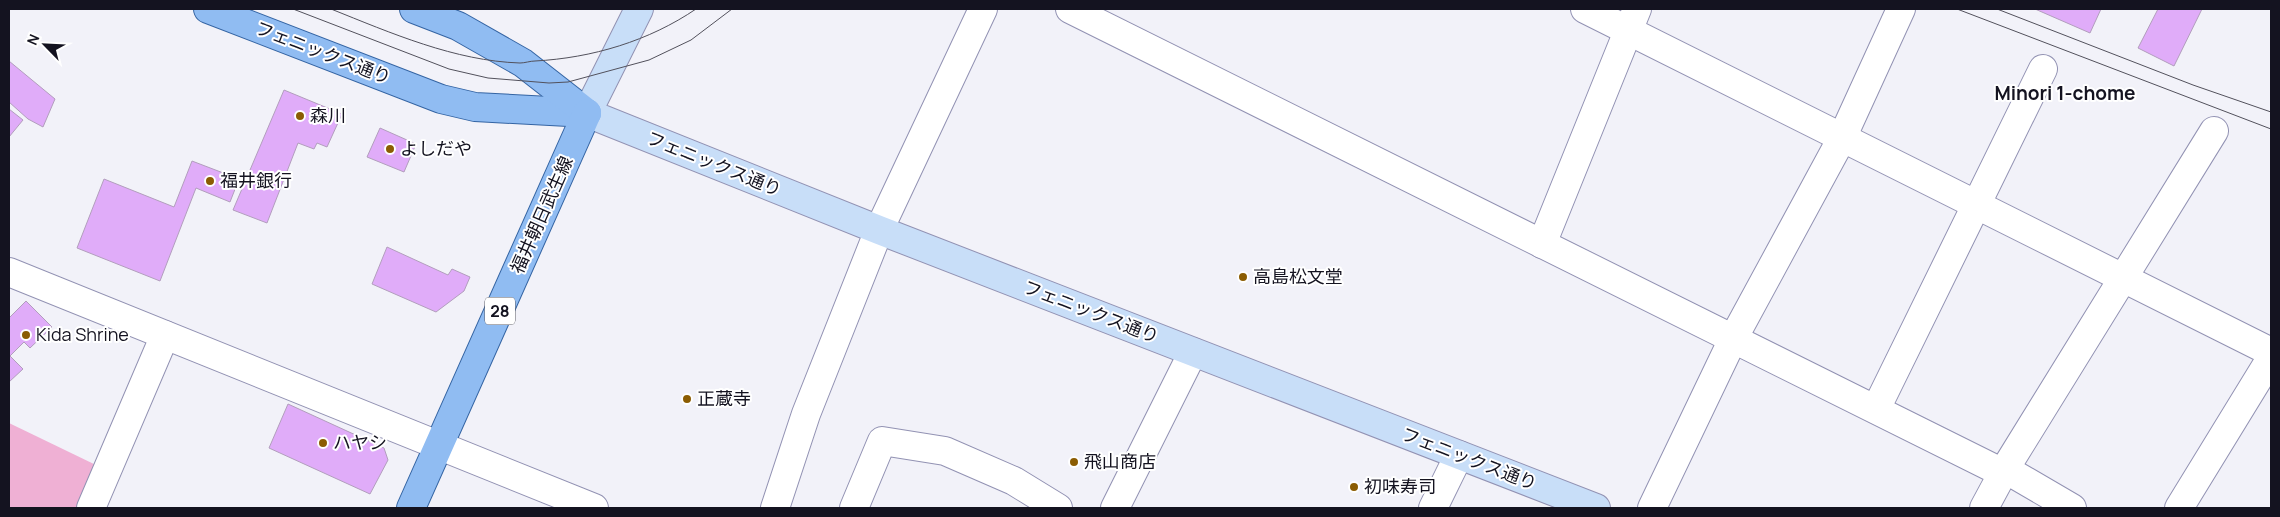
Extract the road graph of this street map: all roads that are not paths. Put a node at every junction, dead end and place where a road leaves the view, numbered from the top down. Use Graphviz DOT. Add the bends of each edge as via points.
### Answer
graph roads {
  1 [pos="208,9"];
  2 [pos="414,9"];
  3 [pos="639,9"];
  4 [pos="984,9"];
  5 [pos="1070,9"];
  6 [pos="1585,9"];
  7 [pos="1901,9"];
  8 [pos="1632,20"];
  9 [pos="2043,69"];
  10 [pos="587,113"];
  11 [pos="2214,131"];
  12 [pos="1842,138"];
  13 [pos="1976,205"];
  14 [pos="879,230"];
  15 [pos="1542,244"];
  16 [pos="9,272"];
  17 [pos="2123,278"];
  18 [pos="165,335"];
  19 [pos="1733,339"];
  20 [pos="1193,352"];
  21 [pos="2271,352"];
  22 [pos="2271,358"];
  23 [pos="1876,410"];
  24 [pos="440,445"];
  25 [pos="1459,455"];
  26 [pos="2004,471"];
  27 [pos="91,508"];
  28 [pos="411,508"];
  29 [pos="594,508"];
  30 [pos="775,508"];
  31 [pos="854,508"];
  32 [pos="1058,508"];
  33 [pos="1115,508"];
  34 [pos="1433,508"];
  35 [pos="1596,508"];
  36 [pos="1652,508"];
  37 [pos="1984,508"];
  38 [pos="2072,508"];
  39 [pos="2179,508"];
  1 -- 10 [label="main road, フェニックス通り" via="441,99 475,107"];
  2 -- 10 [label="main road, フェニックス通り" via="458,26 523,63"];
  3 -- 10 [label="main road"];
  4 -- 14 [label="street"];
  5 -- 15 [label="street"];
  6 -- 8 [label="street"];
  7 -- 12 [label="street"];
  8 -- 12 [label="street"];
  8 -- 15 [label="street"];
  9 -- 13 [label="street"];
  10 -- 14 [label="main road, フェニックス通り"];
  10 -- 24 [label="main road, 福井朝日武生線 / 28"];
  11 -- 17 [label="street"];
  12 -- 13 [label="street"];
  12 -- 19 [label="street"];
  13 -- 17 [label="street"];
  13 -- 23 [label="street"];
  14 -- 20 [label="main road, フェニックス通り"];
  14 -- 30 [label="street" via="806,414"];
  15 -- 19 [label="street"];
  16 -- 18 [label="street"];
  17 -- 21 [label="street"];
  17 -- 26 [label="street"];
  18 -- 24 [label="street"];
  18 -- 27 [label="street"];
  19 -- 23 [label="street"];
  19 -- 36 [label="street"];
  20 -- 25 [label="main road, フェニックス通り"];
  20 -- 33 [label="street"];
  22 -- 39 [label="street"];
  23 -- 26 [label="street"];
  24 -- 28 [label="main road, 福井朝日武生線 / 28"];
  24 -- 29 [label="street"];
  25 -- 34 [label="street"];
  25 -- 35 [label="main road, フェニックス通り"];
  26 -- 37 [label="street"];
  26 -- 38 [label="street"];
  31 -- 32 [label="street" via="882,441 945,451 1014,480"];
}
